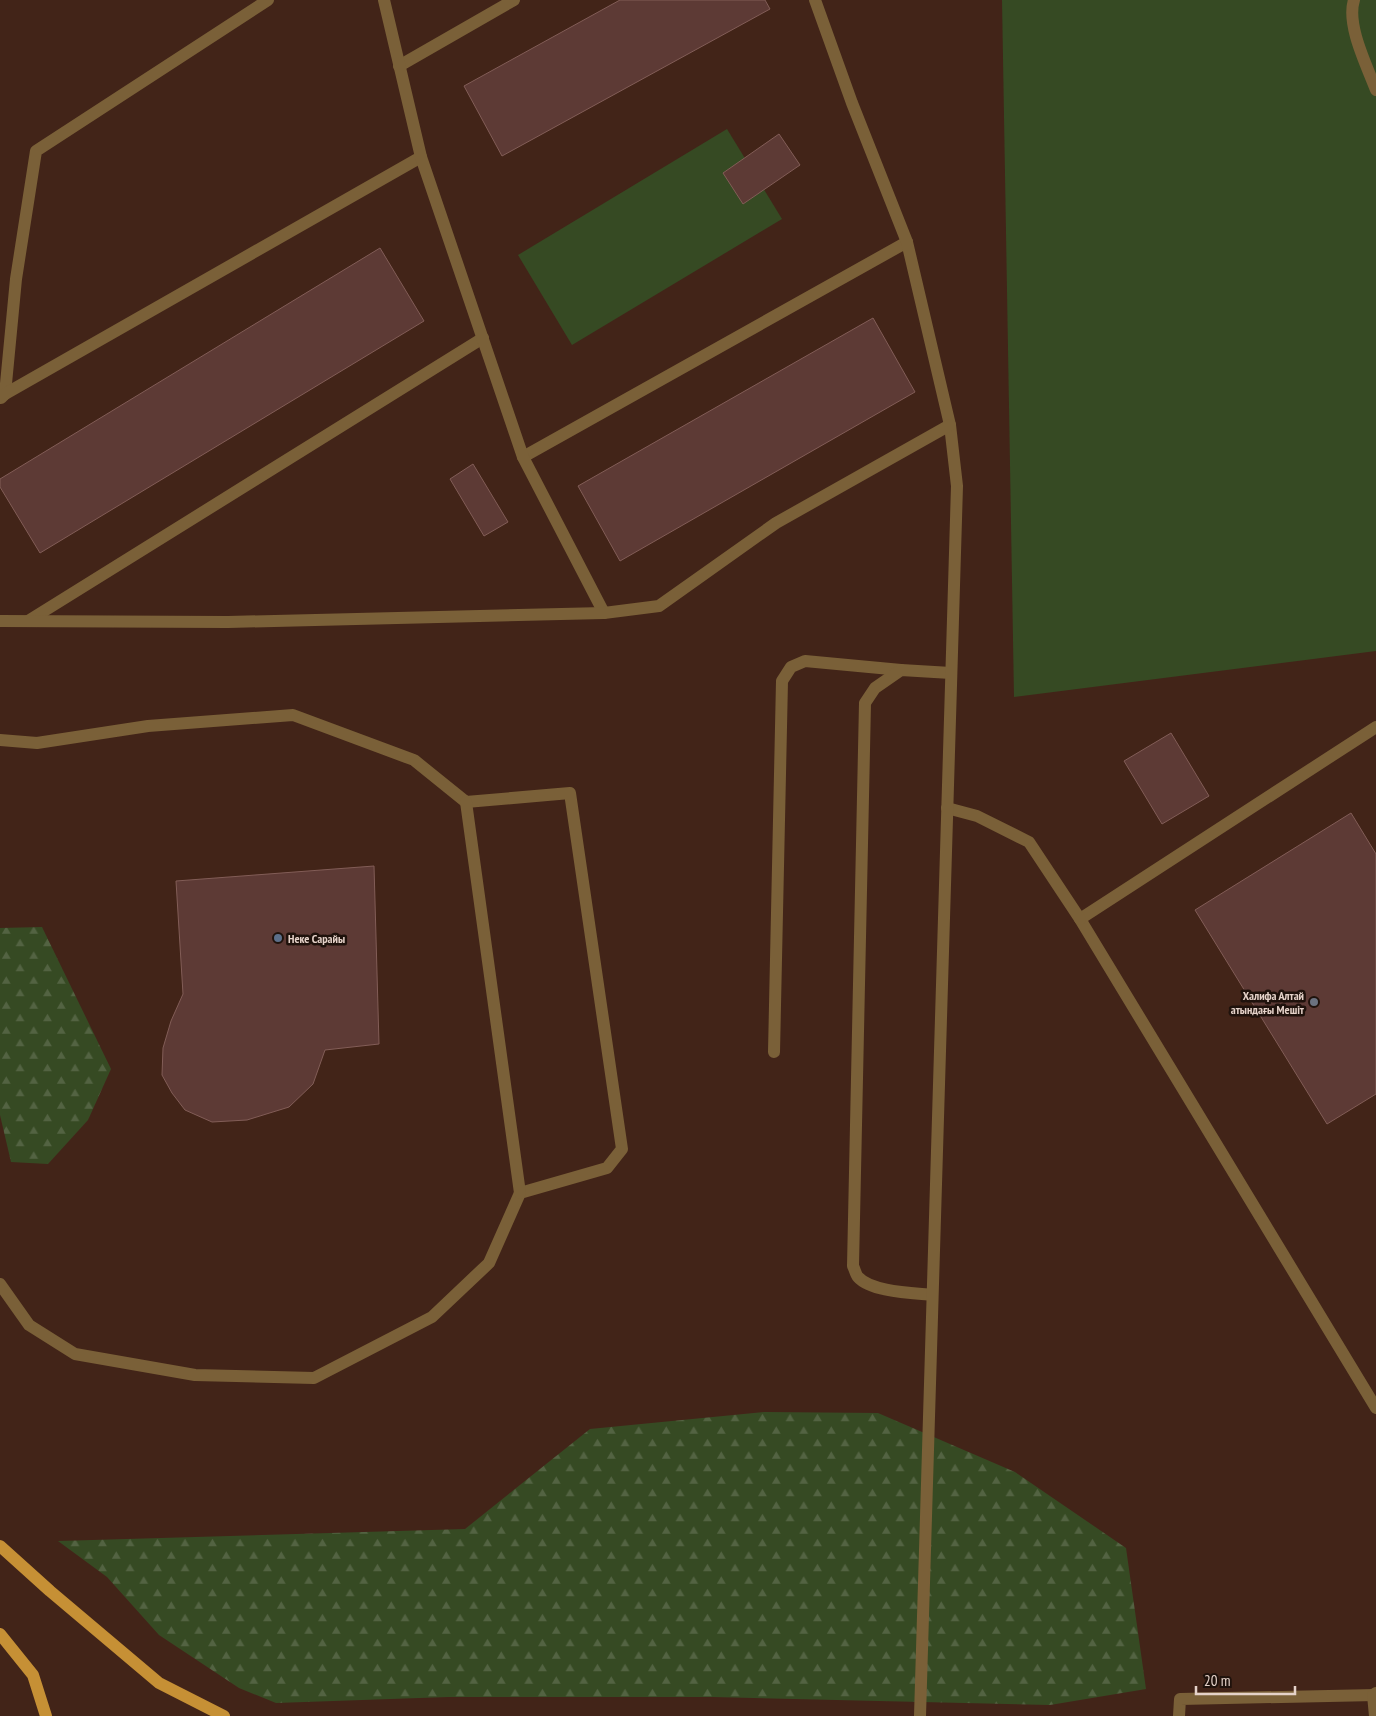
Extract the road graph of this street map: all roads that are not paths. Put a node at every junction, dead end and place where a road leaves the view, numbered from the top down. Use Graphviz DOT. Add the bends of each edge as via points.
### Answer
graph roads {
  1 [pos="268,0"];
  2 [pos="384,0"];
  3 [pos="514,0"];
  4 [pos="815,0"];
  5 [pos="1354,0"];
  6 [pos="399,66"];
  7 [pos="1376,90"];
  8 [pos="422,156"];
  9 [pos="907,242"];
  10 [pos="484,338"];
  11 [pos="3,397"];
  12 [pos="950,425"];
  13 [pos="523,457"];
  14 [pos="604,613"];
  15 [pos="0,621"];
  16 [pos="28,621"];
  17 [pos="901,670"];
  18 [pos="951,674"];
  19 [pos="1376,727"];
  20 [pos="0,740"];
  21 [pos="466,802"];
  22 [pos="947,808"];
  23 [pos="1080,919"];
  24 [pos="774,1052"];
  25 [pos="520,1193"];
  26 [pos="0,1284"];
  27 [pos="932,1295"];
  28 [pos="1376,1408"];
  29 [pos="0,1546"];
  30 [pos="0,1634"];
  31 [pos="1375,1695"];
  32 [pos="46,1716"];
  33 [pos="224,1716"];
  34 [pos="920,1716"];
  35 [pos="1179,1716"];
  36 [pos="1375,1716"];
  1 -- 11 [label="street" via="36,151 16,279"];
  2 -- 6 [label="street"];
  3 -- 6 [label="street"];
  4 -- 9 [label="street"];
  5 -- 7 [label="street" via="1354,32"];
  6 -- 8 [label="street"];
  8 -- 10 [label="street"];
  8 -- 11 [label="street"];
  9 -- 12 [label="street"];
  9 -- 13 [label="street"];
  10 -- 13 [label="street"];
  10 -- 16 [label="street"];
  12 -- 14 [label="street" via="776,523 659,606"];
  12 -- 18 [label="street" via="957,486"];
  13 -- 14 [label="street"];
  14 -- 16 [label="street" via="228,622"];
  15 -- 16 [label="street"];
  17 -- 18 [label="street"];
  17 -- 24 [label="street" via="804,661 790,668 782,681"];
  17 -- 27 [label="street" via="875,688 865,703 853,1266 858,1277 868,1284"];
  18 -- 22 [label="street"];
  19 -- 23 [label="street"];
  20 -- 21 [label="street" via="37,743 148,726 294,715 414,760"];
  21 -- 25 [label="street"];
  21 -- 25 [label="street" via="570,794 622,1149 607,1168"];
  22 -- 23 [label="street" via="977,816 1029,842"];
  22 -- 27 [label="street"];
  23 -- 28 [label="street"];
  25 -- 26 [label="street" via="489,1263 432,1317 314,1378 195,1375 75,1354 29,1326"];
  27 -- 34 [label="street"];
  29 -- 33 [label="main road" via="159,1683"];
  30 -- 32 [label="main road" via="33,1676"];
  31 -- 35 [label="street" via="1180,1699"];
  31 -- 36 [label="street"];
}
